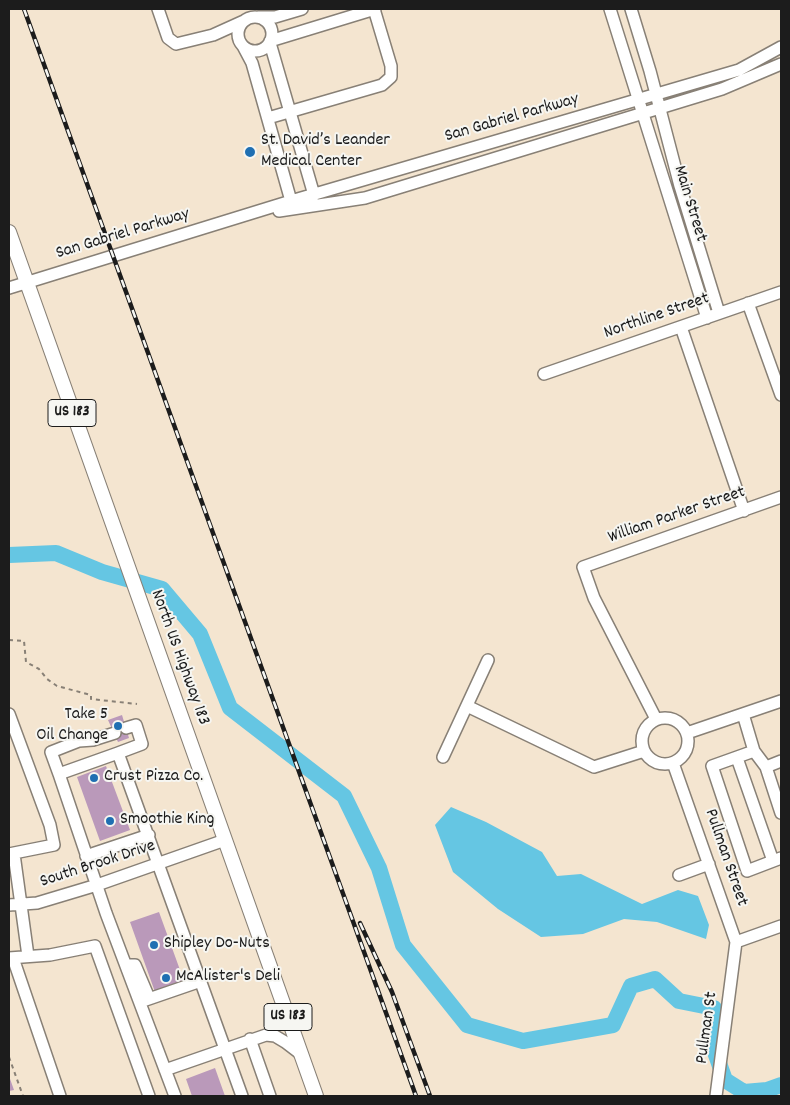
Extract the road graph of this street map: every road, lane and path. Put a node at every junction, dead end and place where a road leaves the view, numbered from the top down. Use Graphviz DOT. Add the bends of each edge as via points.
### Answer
graph roads {
  1 [pos="158,9"];
  2 [pos="302,9"];
  3 [pos="374,9"];
  4 [pos="610,9"];
  5 [pos="631,9"];
  6 [pos="250,19"];
  7 [pos="213,35"];
  8 [pos="270,42"];
  9 [pos="241,43"];
  10 [pos="781,47"];
  11 [pos="781,64"];
  12 [pos="655,95"];
  13 [pos="638,100"];
  14 [pos="658,109"];
  15 [pos="289,112"];
  16 [pos="642,114"];
  17 [pos="268,118"];
  18 [pos="314,195"];
  19 [pos="292,201"];
  20 [pos="248,216"];
  21 [pos="9,232"];
  22 [pos="27,283"];
  23 [pos="9,288"];
  24 [pos="781,292"];
  25 [pos="748,303"];
  26 [pos="719,313"];
  27 [pos="707,318"];
  28 [pos="682,327"];
  29 [pos="544,374"];
  30 [pos="781,396"];
  31 [pos="780,500"];
  32 [pos="744,511"];
  33 [pos="9,640"];
  34 [pos="488,660"];
  35 [pos="781,701"];
  36 [pos="137,704"];
  37 [pos="466,706"];
  38 [pos="9,714"];
  39 [pos="743,714"];
  40 [pos="656,719"];
  41 [pos="687,733"];
  42 [pos="644,751"];
  43 [pos="754,751"];
  44 [pos="118,753"];
  45 [pos="443,757"];
  46 [pos="737,758"];
  47 [pos="781,761"];
  48 [pos="673,763"];
  49 [pos="766,767"];
  50 [pos="58,774"];
  51 [pos="781,813"];
  52 [pos="148,835"];
  53 [pos="225,840"];
  54 [pos="12,854"];
  55 [pos="86,856"];
  56 [pos="777,860"];
  57 [pos="159,863"];
  58 [pos="709,864"];
  59 [pos="679,875"];
  60 [pos="97,885"];
  61 [pos="21,904"];
  62 [pos="9,905"];
  63 [pos="781,926"];
  64 [pos="736,942"];
  65 [pos="28,956"];
  66 [pos="11,958"];
  67 [pos="735,966"];
  68 [pos="201,981"];
  69 [pos="144,1000"];
  70 [pos="250,1040"];
  71 [pos="225,1048"];
  72 [pos="302,1056"];
  73 [pos="9,1057"];
  74 [pos="168,1069"];
  75 [pos="23,1096"];
  76 [pos="60,1096"];
  77 [pos="149,1096"];
  78 [pos="174,1096"];
  79 [pos="182,1096"];
  80 [pos="242,1096"];
  81 [pos="270,1096"];
  82 [pos="316,1096"];
  83 [pos="716,1096"];
  1 -- 7 [label="street" via="168,38 173,43 185,44"];
  2 -- 6 [label="street" via="275,17"];
  3 -- 8 [label="street"];
  3 -- 15 [label="street" via="391,66 391,77 382,85"];
  4 -- 13 [label="street, Main Street"];
  5 -- 12 [label="street, Main Street"];
  6 -- 7 [label="street"];
  6 -- 8 [label="street" via="262,19 269,25"];
  6 -- 9 [label="street" via="238,29"];
  7 -- 9 [label="street" via="230,36"];
  8 -- 9 [label="street" via="264,49 256,51"];
  8 -- 15 [label="street"];
  9 -- 17 [label="street" via="252,63"];
  10 -- 12 [label="street, San Gabriel Parkway" via="740,70"];
  11 -- 14 [label="street, San Gabriel Parkway" via="722,89"];
  12 -- 13 [label="street, San Gabriel Parkway"];
  12 -- 14 [label="street, Main Street"];
  13 -- 16 [label="street, Main Street"];
  13 -- 18 [label="street, San Gabriel Parkway"];
  14 -- 16 [label="street, San Gabriel Parkway"];
  14 -- 26 [label="street, Main Street"];
  15 -- 17 [label="street"];
  15 -- 18 [label="street"];
  16 -- 20 [label="street, San Gabriel Parkway" via="365,198"];
  16 -- 27 [label="street, Main Street"];
  17 -- 19 [label="street"];
  18 -- 19 [label="street, San Gabriel Parkway"];
  19 -- 20 [label="street, San Gabriel Parkway"];
  20 -- 22 [label="street, San Gabriel Parkway"];
  21 -- 22 [label="main road, North US Highway 183 / US 183"];
  22 -- 23 [label="street, San Gabriel Parkway"];
  22 -- 53 [label="main road, North US Highway 183 / US 183"];
  24 -- 25 [label="street, Northline Street"];
  25 -- 26 [label="street, Northline Street"];
  25 -- 30 [label="street"];
  26 -- 27 [label="street, Northline Street"];
  27 -- 28 [label="street, Northline Street"];
  28 -- 29 [label="street, Northline Street"];
  28 -- 32 [label="street"];
  31 -- 32 [label="street, William Parker Street"];
  32 -- 40 [label="street, William Parker Street" via="583,567 594,598"];
  33 -- 36 [label="path" via="24,641 26,662 58,686 91,695 91,699"];
  34 -- 37 [label="street"];
  35 -- 39 [label="street"];
  37 -- 42 [label="street" via="594,767"];
  37 -- 45 [label="street"];
  38 -- 54 [label="street" via="50,825 54,845"];
  39 -- 41 [label="street"];
  39 -- 43 [label="street"];
  40 -- 41 [label="street" via="672,718"];
  40 -- 42 [label="street" via="642,736"];
  41 -- 48 [label="street" via="687,751"];
  42 -- 48 [label="street" via="654,762"];
  43 -- 46 [label="street"];
  43 -- 49 [label="street"];
  44 -- 50 [label="street"];
  44 -- 50 [label="street" via="142,744 136,725 51,752"];
  44 -- 52 [label="street"];
  46 -- 56 [label="street"];
  46 -- 56 [label="street" via="712,766 747,871"];
  47 -- 49 [label="street"];
  48 -- 58 [label="street, Pullman Street"];
  49 -- 51 [label="street"];
  50 -- 55 [label="street"];
  52 -- 55 [label="street"];
  52 -- 57 [label="street"];
  53 -- 57 [label="street, South Brook Drive"];
  53 -- 72 [label="main road, North US Highway 183 / US 183"];
  54 -- 61 [label="street"];
  55 -- 60 [label="street"];
  57 -- 60 [label="street, South Brook Drive"];
  57 -- 68 [label="street"];
  58 -- 59 [label="street"];
  58 -- 64 [label="street, Pullman Street"];
  60 -- 61 [label="street, South Brook Drive" via="37,903"];
  60 -- 69 [label="street" via="126,965"];
  61 -- 62 [label="street, South Brook Drive"];
  61 -- 65 [label="street"];
  63 -- 64 [label="street"];
  64 -- 67 [label="street, Pullman Street"];
  65 -- 66 [label="street"];
  65 -- 77 [label="street" via="95,946"];
  66 -- 76 [label="street"];
  67 -- 83 [label="street, Pullman St"];
  68 -- 69 [label="street"];
  68 -- 71 [label="street"];
  69 -- 74 [label="street"];
  70 -- 71 [label="street"];
  70 -- 72 [label="street" via="275,1036"];
  70 -- 81 [label="street"];
  71 -- 74 [label="street"];
  71 -- 80 [label="street"];
  72 -- 82 [label="main road, North US Highway 183 / US 183"];
  73 -- 75 [label="path"];
  74 -- 78 [label="street"];
  74 -- 79 [label="street"];
}
